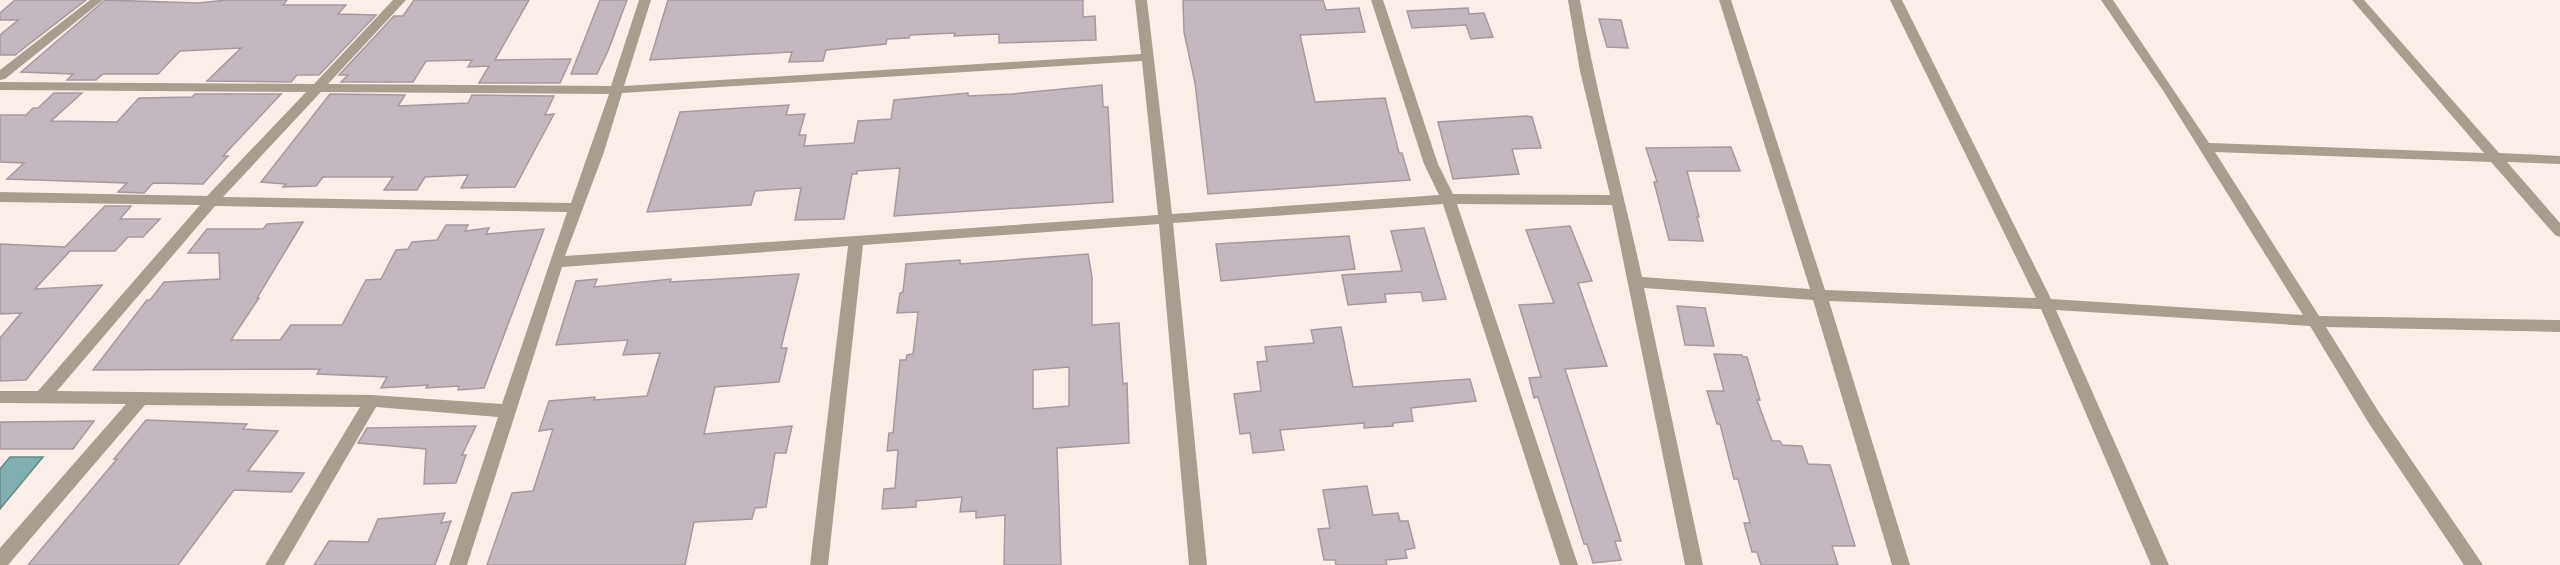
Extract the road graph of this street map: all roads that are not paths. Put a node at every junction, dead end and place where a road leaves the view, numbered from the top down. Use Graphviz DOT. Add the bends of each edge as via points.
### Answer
graph roads {
  1 [pos="97,0"];
  2 [pos="400,0"];
  3 [pos="645,0"];
  4 [pos="1141,0"];
  5 [pos="1377,0"];
  6 [pos="1574,0"];
  7 [pos="1725,0"];
  8 [pos="1896,0"];
  9 [pos="2107,0"];
  10 [pos="2358,0"];
  11 [pos="1147,57"];
  12 [pos="0,76"];
  13 [pos="0,86"];
  14 [pos="314,90"];
  15 [pos="615,90"];
  16 [pos="2204,147"];
  17 [pos="2498,159"];
  18 [pos="2560,160"];
  19 [pos="0,197"];
  20 [pos="213,199"];
  21 [pos="1448,200"];
  22 [pos="1618,200"];
  23 [pos="576,208"];
  24 [pos="1166,220"];
  25 [pos="2560,232"];
  26 [pos="856,241"];
  27 [pos="556,262"];
  28 [pos="1635,282"];
  29 [pos="1820,295"];
  30 [pos="2046,304"];
  31 [pos="2316,321"];
  32 [pos="2560,326"];
  33 [pos="0,397"];
  34 [pos="43,397"];
  35 [pos="141,398"];
  36 [pos="372,401"];
  37 [pos="507,411"];
  38 [pos="0,561"];
  39 [pos="274,565"];
  40 [pos="458,565"];
  41 [pos="819,565"];
  42 [pos="1197,565"];
  43 [pos="1569,565"];
  44 [pos="1694,565"];
  45 [pos="1902,565"];
  46 [pos="2160,565"];
  47 [pos="2474,565"];
  1 -- 12 [label="street"];
  2 -- 14 [label="street"];
  3 -- 15 [label="street"];
  4 -- 11 [label="street"];
  5 -- 21 [label="street" via="1431,164"];
  6 -- 22 [label="street" via="1586,71"];
  7 -- 29 [label="street"];
  8 -- 30 [label="street"];
  9 -- 16 [label="street"];
  10 -- 17 [label="street"];
  11 -- 15 [label="street"];
  11 -- 24 [label="street"];
  13 -- 14 [label="street"];
  14 -- 15 [label="street"];
  14 -- 20 [label="street"];
  15 -- 23 [label="street"];
  16 -- 17 [label="street"];
  16 -- 31 [label="street"];
  17 -- 18 [label="street"];
  17 -- 25 [label="street"];
  19 -- 20 [label="street"];
  20 -- 23 [label="street"];
  20 -- 34 [label="street"];
  21 -- 22 [label="street"];
  21 -- 24 [label="street"];
  21 -- 43 [label="street"];
  22 -- 28 [label="street"];
  23 -- 27 [label="street"];
  24 -- 26 [label="street"];
  24 -- 42 [label="street"];
  26 -- 27 [label="street"];
  26 -- 41 [label="street"];
  27 -- 37 [label="street"];
  28 -- 29 [label="street"];
  28 -- 44 [label="street"];
  29 -- 30 [label="street"];
  29 -- 45 [label="street"];
  30 -- 31 [label="street"];
  30 -- 46 [label="street"];
  31 -- 32 [label="street"];
  31 -- 47 [label="street" via="2374,418"];
  33 -- 34 [label="street"];
  34 -- 35 [label="street"];
  35 -- 36 [label="street"];
  35 -- 38 [label="street"];
  36 -- 37 [label="street"];
  36 -- 39 [label="street"];
  37 -- 40 [label="street"];
}
